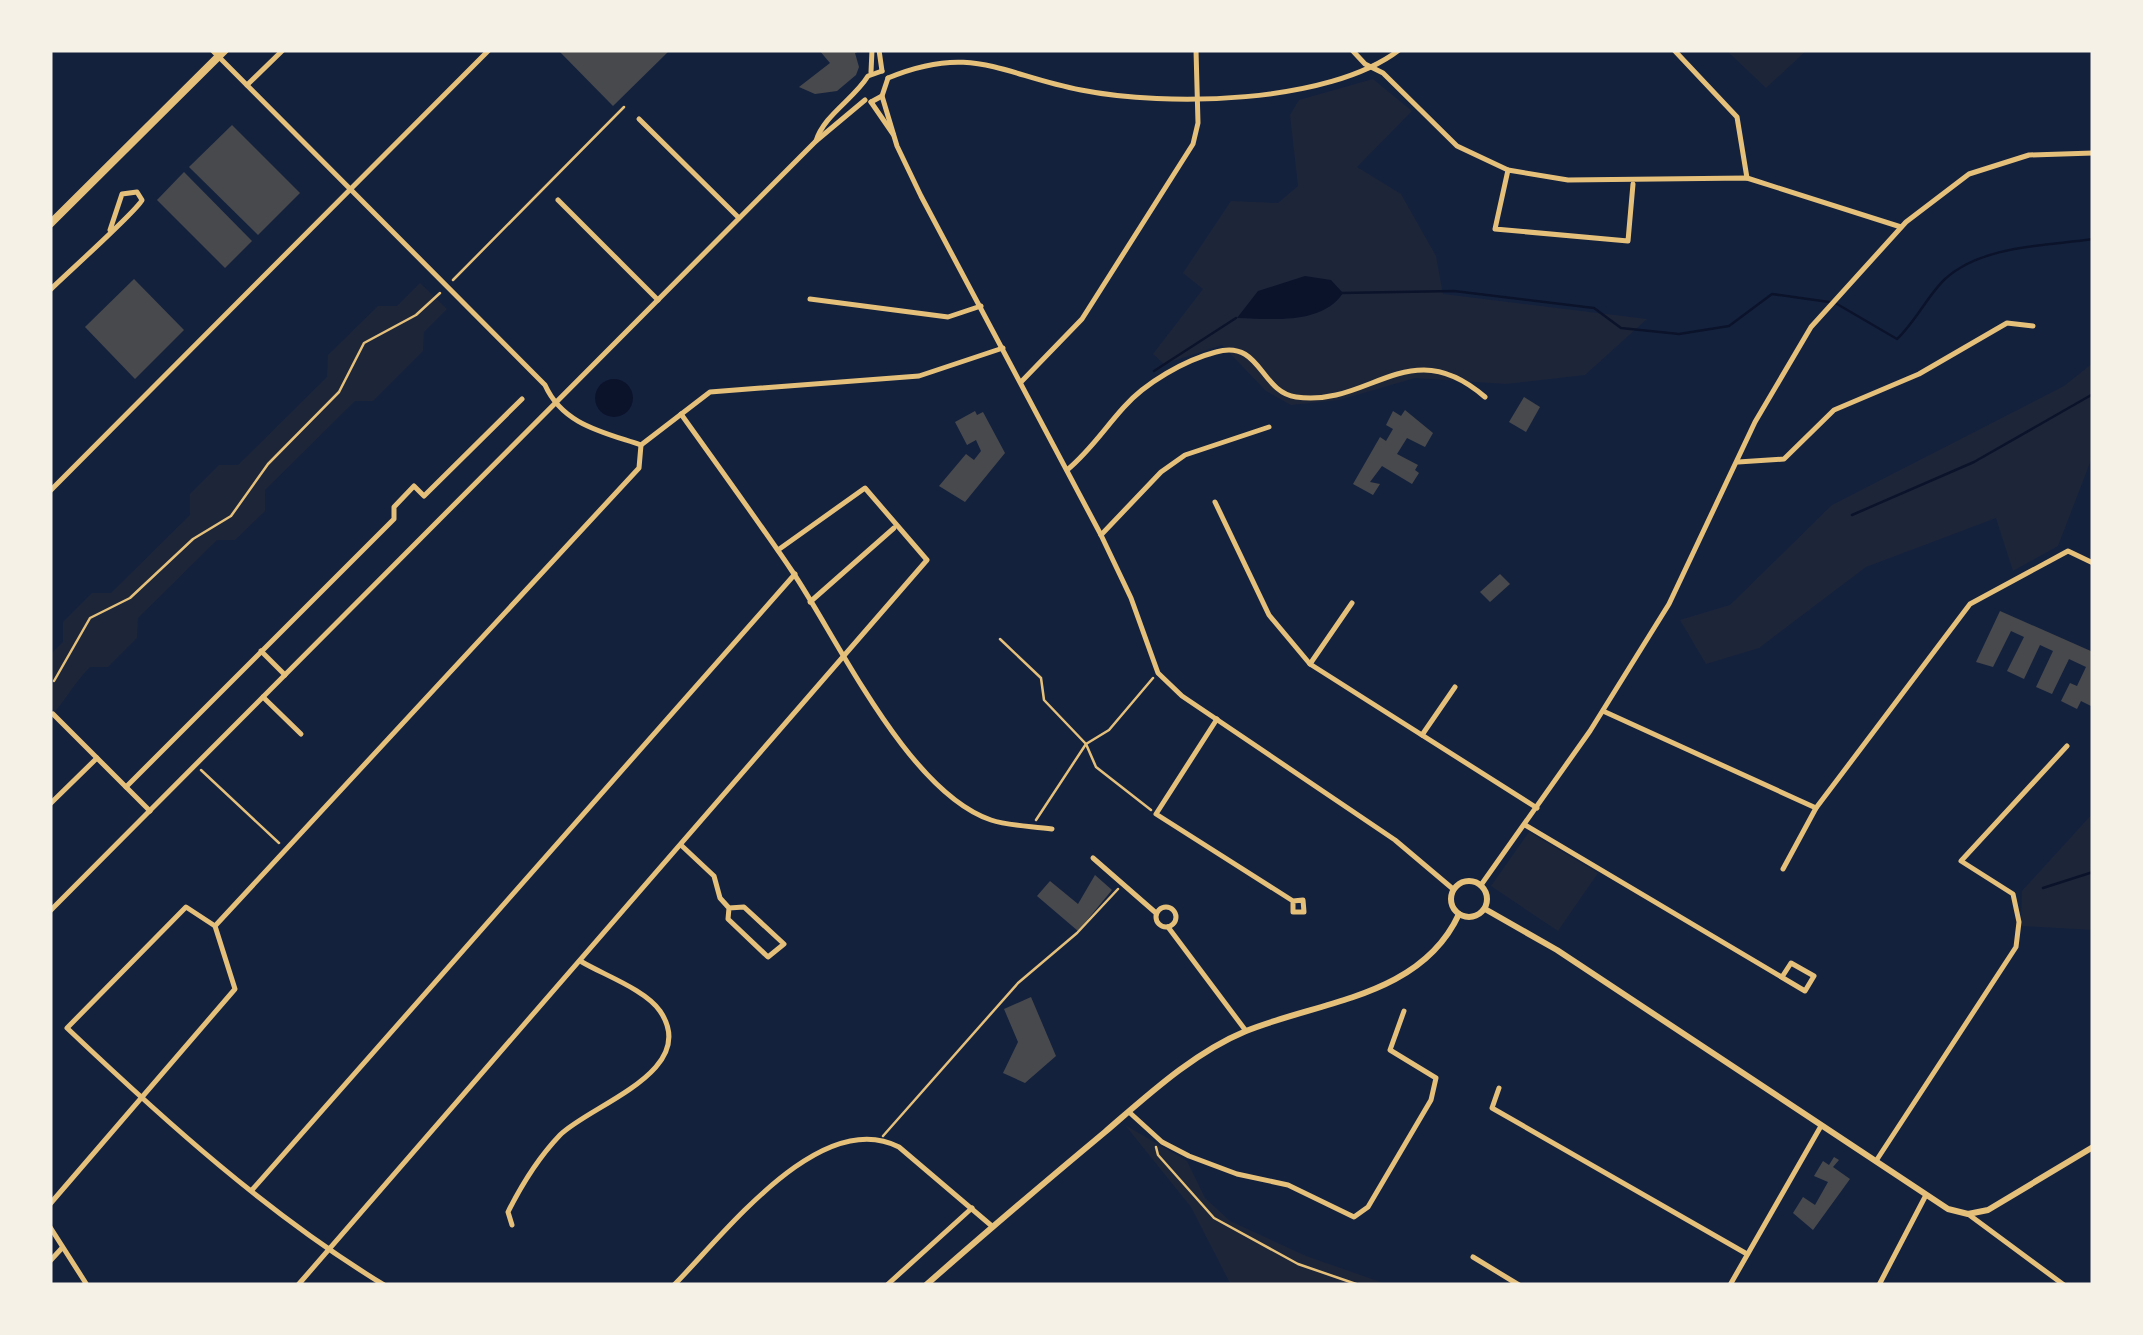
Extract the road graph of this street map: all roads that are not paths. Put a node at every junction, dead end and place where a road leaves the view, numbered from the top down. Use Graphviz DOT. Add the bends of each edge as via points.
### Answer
graph roads {
  1 [pos="283,50"];
  2 [pos="489,50"];
  3 [pos="875,50"];
  4 [pos="1196,50"];
  5 [pos="1352,50"];
  6 [pos="1399,50"];
  7 [pos="1674,50"];
  8 [pos="219,52"];
  9 [pos="1372,66"];
  10 [pos="882,71"];
  11 [pos="871,72"];
  12 [pos="888,78"];
  13 [pos="247,85"];
  14 [pos="861,90"];
  15 [pos="882,96"];
  16 [pos="1199,96"];
  17 [pos="868,101"];
  18 [pos="639,120"];
  19 [pos="893,134"];
  20 [pos="816,141"];
  21 [pos="2093,152"];
  22 [pos="1508,170"];
  23 [pos="1747,178"];
  24 [pos="1633,182"];
  25 [pos="350,190"];
  26 [pos="558,200"];
  27 [pos="738,218"];
  28 [pos="50,224"];
  29 [pos="1902,227"];
  30 [pos="110,230"];
  31 [pos="50,290"];
  32 [pos="810,299"];
  33 [pos="658,300"];
  34 [pos="980,306"];
  35 [pos="2033,326"];
  36 [pos="1003,348"];
  37 [pos="1021,382"];
  38 [pos="1485,397"];
  39 [pos="522,398"];
  40 [pos="554,402"];
  41 [pos="681,414"];
  42 [pos="1269,427"];
  43 [pos="641,445"];
  44 [pos="1738,462"];
  45 [pos="1066,470"];
  46 [pos="50,491"];
  47 [pos="1215,502"];
  48 [pos="895,527"];
  49 [pos="1101,535"];
  50 [pos="778,550"];
  51 [pos="2093,563"];
  52 [pos="795,574"];
  53 [pos="810,602"];
  54 [pos="1352,604"];
  55 [pos="261,651"];
  56 [pos="843,660"];
  57 [pos="1310,664"];
  58 [pos="285,675"];
  59 [pos="1455,687"];
  60 [pos="263,697"];
  61 [pos="1603,711"];
  62 [pos="53,714"];
  63 [pos="1217,719"];
  64 [pos="301,734"];
  65 [pos="1422,735"];
  66 [pos="2067,746"];
  67 [pos="97,758"];
  68 [pos="126,787"];
  69 [pos="50,804"];
  70 [pos="1537,808"];
  71 [pos="1816,808"];
  72 [pos="150,810"];
  73 [pos="1525,826"];
  74 [pos="1052,829"];
  75 [pos="682,846"];
  76 [pos="1094,858"];
  77 [pos="1783,869"];
  78 [pos="1481,885"];
  79 [pos="1453,889"];
  80 [pos="1293,901"];
  81 [pos="729,908"];
  82 [pos="1485,909"];
  83 [pos="50,911"];
  84 [pos="1156,913"];
  85 [pos="1459,914"];
  86 [pos="215,926"];
  87 [pos="1168,927"];
  88 [pos="582,962"];
  89 [pos="1782,976"];
  90 [pos="1404,1011"];
  91 [pos="1246,1031"];
  92 [pos="1499,1088"];
  93 [pos="143,1100"];
  94 [pos="1129,1112"];
  95 [pos="1821,1126"];
  96 [pos="2093,1147"];
  97 [pos="1876,1161"];
  98 [pos="252,1190"];
  99 [pos="1926,1195"];
  100 [pos="50,1204"];
  101 [pos="972,1208"];
  102 [pos="1968,1214"];
  103 [pos="512,1225"];
  104 [pos="993,1226"];
  105 [pos="50,1227"];
  106 [pos="62,1248"];
  107 [pos="328,1251"];
  108 [pos="1747,1254"];
  109 [pos="1473,1257"];
  110 [pos="50,1262"];
  111 [pos="87,1285"];
  112 [pos="298,1285"];
  113 [pos="384,1285"];
  114 [pos="674,1285"];
  115 [pos="887,1285"];
  116 [pos="926,1285"];
  117 [pos="1518,1285"];
  118 [pos="1730,1285"];
  119 [pos="1880,1285"];
  120 [pos="2064,1285"];
  1 -- 13 [label="street"];
  2 -- 25 [label="street"];
  3 -- 10 [label="street"];
  3 -- 11 [label="street"];
  4 -- 16 [label="street"];
  5 -- 9 [label="street"];
  6 -- 9 [label="street"];
  7 -- 23 [label="street" via="1737,118"];
  8 -- 13 [label="street"];
  8 -- 28 [label="main road"];
  9 -- 16 [label="street" via="1304,92"];
  9 -- 22 [label="street" via="1457,146"];
  10 -- 11 [label="street"];
  10 -- 12 [label="street"];
  11 -- 14 [label="street"];
  12 -- 15 [label="street"];
  12 -- 16 [label="street" via="933,64 979,63 1131,99"];
  13 -- 25 [label="street"];
  14 -- 17 [label="street"];
  14 -- 20 [label="street"];
  15 -- 17 [label="street"];
  15 -- 19 [label="street"];
  16 -- 37 [label="street" via="1193,144 1082,320"];
  17 -- 19 [label="street"];
  17 -- 20 [label="street"];
  18 -- 27 [label="street"];
  19 -- 34 [label="street"];
  20 -- 27 [label="street"];
  21 -- 29 [label="street" via="2029,155 1969,174"];
  22 -- 24 [label="street"];
  22 -- 24 [label="street" via="1494,229 1628,240"];
  23 -- 24 [label="street"];
  23 -- 29 [label="street"];
  25 -- 40 [label="street" via="546,385"];
  25 -- 46 [label="street"];
  26 -- 33 [label="street"];
  27 -- 33 [label="street"];
  29 -- 44 [label="street" via="1793,352"];
  30 -- 30 [label="street" via="140,207 137,192 120,196"];
  30 -- 31 [label="street"];
  32 -- 34 [label="street" via="948,317"];
  33 -- 40 [label="street"];
  34 -- 36 [label="street"];
  35 -- 44 [label="street" via="2007,323 1918,374 1834,410 1784,459"];
  36 -- 37 [label="street"];
  36 -- 41 [label="street" via="920,376 710,392"];
  37 -- 45 [label="street"];
  38 -- 45 [label="street" via="1422,368 1338,394 1292,397 1278,390 1254,357 1234,348 1213,352 1142,391"];
  39 -- 55 [label="street" via="424,496 414,486 394,507 394,519"];
  40 -- 43 [label="street" via="574,421"];
  40 -- 58 [label="street"];
  41 -- 43 [label="street"];
  41 -- 50 [label="street"];
  42 -- 49 [label="street" via="1186,455"];
  43 -- 86 [label="street" via="638,468"];
  44 -- 61 [label="street" via="1670,604"];
  45 -- 49 [label="street"];
  47 -- 57 [label="street" via="1269,615"];
  48 -- 50 [label="street" via="864,488"];
  48 -- 53 [label="street"];
  48 -- 56 [label="street" via="927,560"];
  49 -- 63 [label="street" via="1158,673"];
  50 -- 52 [label="street"];
  51 -- 71 [label="street" via="2068,552 1970,604"];
  52 -- 53 [label="street"];
  52 -- 98 [label="street"];
  53 -- 56 [label="street"];
  54 -- 57 [label="street"];
  55 -- 58 [label="street"];
  55 -- 68 [label="street"];
  56 -- 74 [label="street" via="908,753 959,801 990,820"];
  56 -- 75 [label="street"];
  57 -- 65 [label="street"];
  58 -- 60 [label="street"];
  59 -- 65 [label="street"];
  60 -- 64 [label="street"];
  60 -- 72 [label="street"];
  61 -- 70 [label="street"];
  61 -- 71 [label="street"];
  62 -- 67 [label="street"];
  63 -- 79 [label="street" via="1395,840"];
  63 -- 80 [label="street" via="1156,814"];
  65 -- 70 [label="street"];
  66 -- 97 [label="street" via="1961,861 2013,894 2016,946"];
  67 -- 68 [label="street"];
  67 -- 69 [label="street"];
  68 -- 72 [label="street"];
  70 -- 73 [label="street"];
  71 -- 77 [label="street"];
  72 -- 83 [label="street"];
  73 -- 78 [label="street"];
  73 -- 89 [label="street"];
  75 -- 81 [label="street" via="714,876"];
  75 -- 88 [label="street"];
  76 -- 84 [label="street"];
  78 -- 79 [label="main road" via="1466,881"];
  78 -- 82 [label="main road"];
  79 -- 85 [label="main road" via="1450,900"];
  81 -- 81 [label="street" via="728,919 768,957 784,944 744,907"];
  82 -- 85 [label="main road" via="1470,918"];
  82 -- 95 [label="main road"];
  84 -- 87 [label="street" via="1157,922"];
  84 -- 87 [label="street" via="1164,907 1174,911"];
  85 -- 91 [label="main road" via="1443,942 1407,974"];
  86 -- 93 [label="street" via="235,990"];
  86 -- 93 [label="street" via="186,907 68,1028"];
  87 -- 91 [label="street"];
  88 -- 103 [label="street" via="658,1007 666,1021 664,1052 649,1076 563,1132 523,1183 508,1212"];
  88 -- 107 [label="street"];
  89 -- 89 [label="street" via="1805,991 1814,976 1790,963"];
  90 -- 94 [label="street" via="1390,1050 1436,1078 1431,1100 1368,1207 1354,1217 1288,1185 1189,1156"];
  91 -- 94 [label="main road" via="1205,1052"];
  92 -- 108 [label="street" via="1492,1108"];
  93 -- 98 [label="street"];
  93 -- 100 [label="street"];
  94 -- 104 [label="main road"];
  95 -- 97 [label="main road"];
  95 -- 108 [label="street"];
  96 -- 102 [label="main road" via="2002,1203"];
  97 -- 99 [label="main road"];
  98 -- 107 [label="street"];
  99 -- 102 [label="main road"];
  99 -- 119 [label="street"];
  101 -- 104 [label="street"];
  101 -- 114 [label="street" via="899,1147 880,1139 850,1140 790,1169"];
  101 -- 115 [label="street"];
  102 -- 120 [label="street"];
  104 -- 116 [label="main road"];
  105 -- 106 [label="street"];
  106 -- 110 [label="street"];
  106 -- 111 [label="street"];
  107 -- 112 [label="street"];
  107 -- 113 [label="street"];
  108 -- 118 [label="street"];
  109 -- 117 [label="street"];
}
